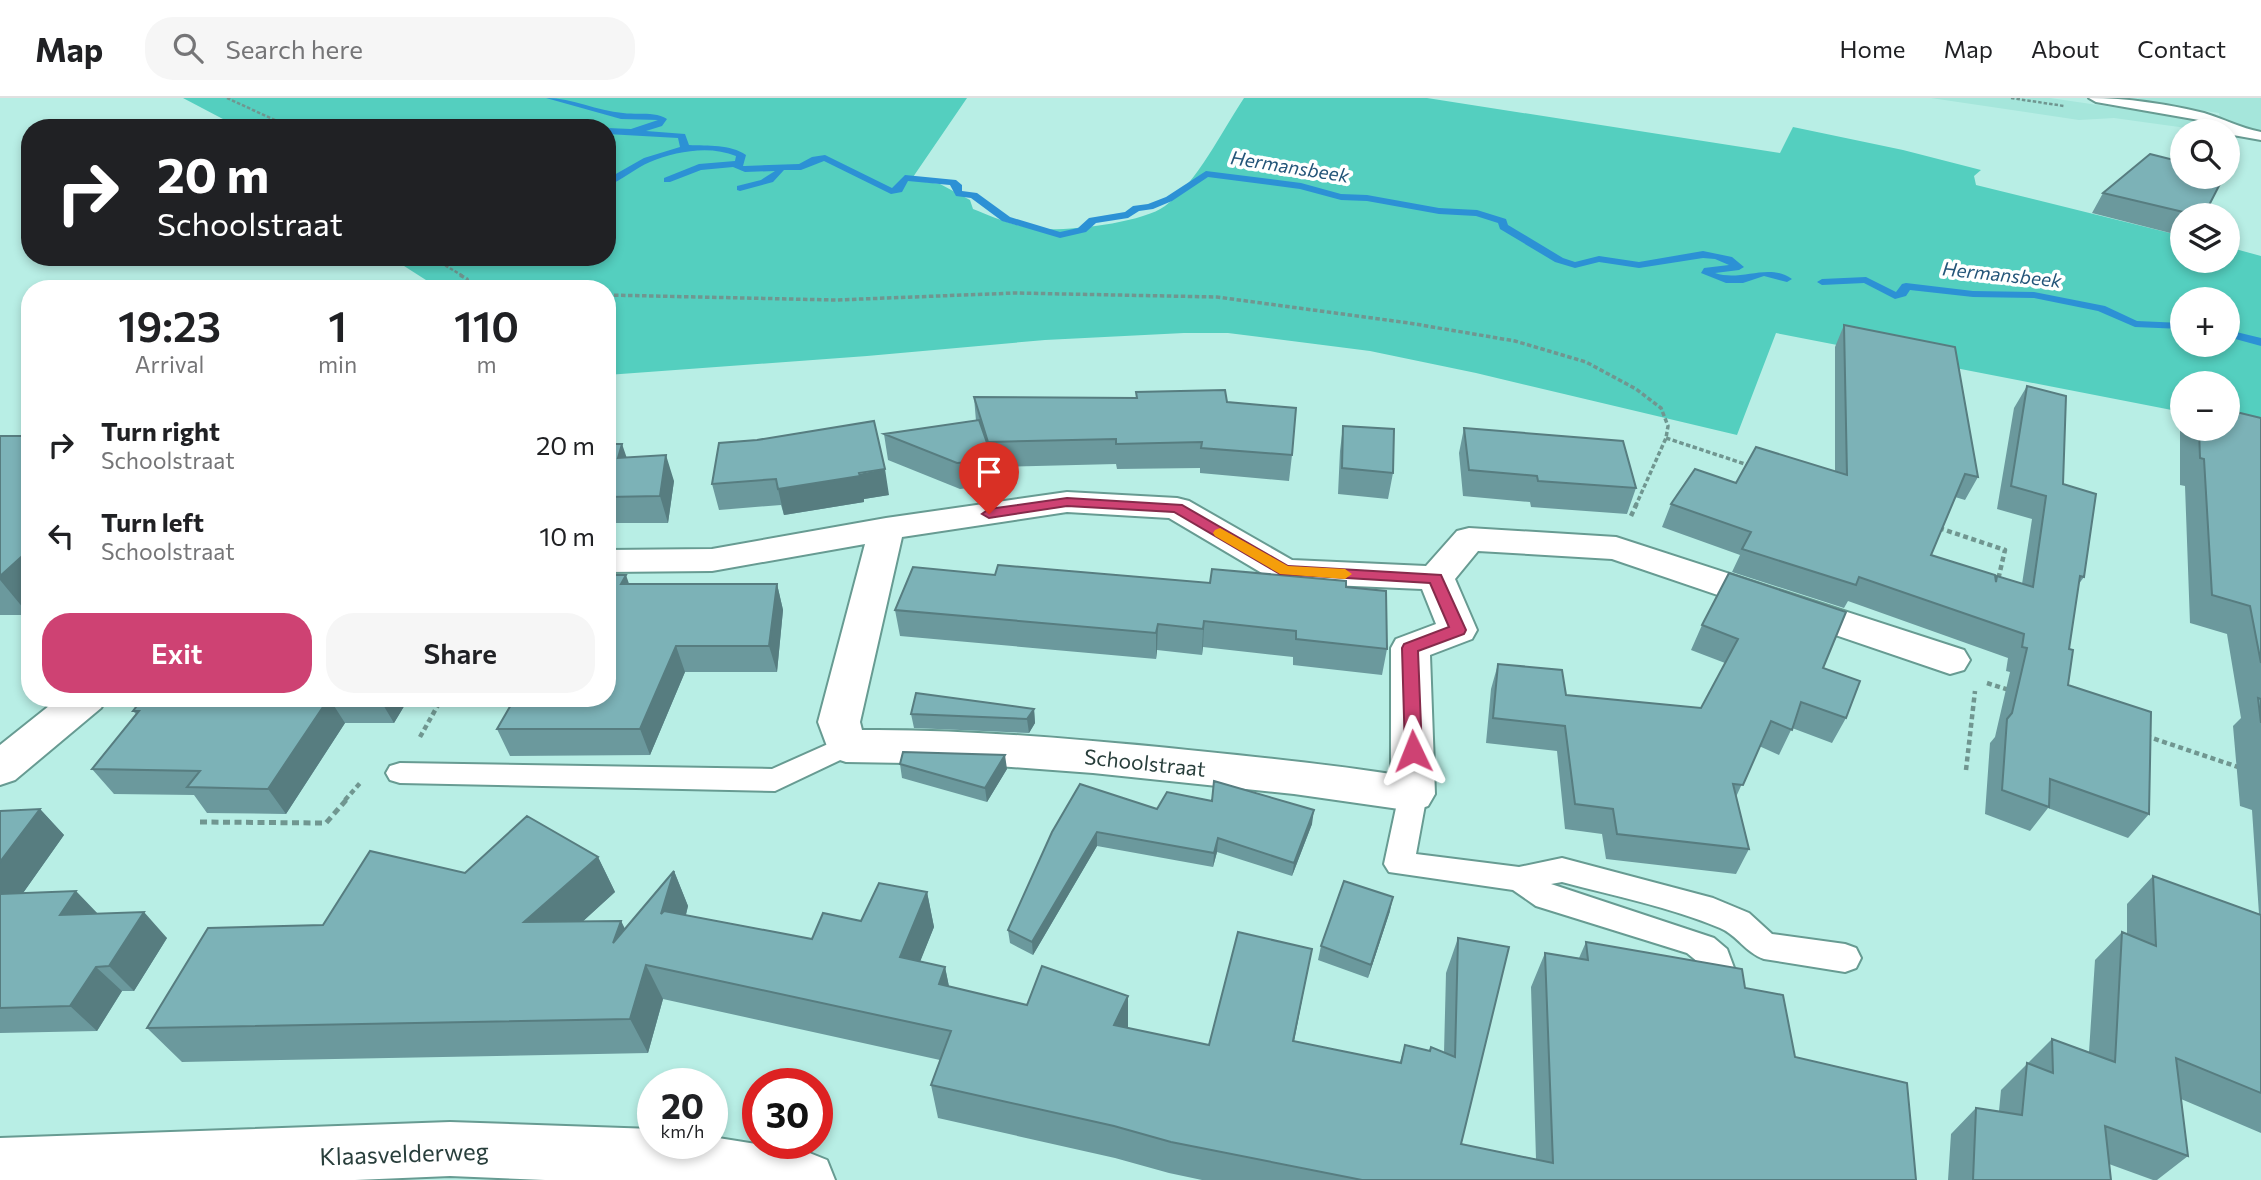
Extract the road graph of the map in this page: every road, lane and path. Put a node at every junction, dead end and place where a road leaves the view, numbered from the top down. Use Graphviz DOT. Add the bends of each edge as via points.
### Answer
graph roads {
  1 [pos="227,98"];
  2 [pos="2096,98"];
  3 [pos="272,119"];
  4 [pos="2261,136"];
  5 [pos="445,266"];
  6 [pos="467,280"];
  7 [pos="616,295"];
  8 [pos="1666,438"];
  9 [pos="1757,468"];
  10 [pos="1927,524"];
  11 [pos="886,529"];
  12 [pos="1616,548"];
  13 [pos="616,561"];
  14 [pos="1436,578"];
  15 [pos="1996,589"];
  16 [pos="1950,660"];
  17 [pos="2015,692"];
  18 [pos="76,707"];
  19 [pos="437,707"];
  20 [pos="2145,735"];
  21 [pos="846,746"];
  22 [pos="0,769"];
  23 [pos="1966,770"];
  24 [pos="2248,770"];
  25 [pos="400,773"];
  26 [pos="1413,794"];
  27 [pos="200,822"];
  28 [pos="1519,879"];
  29 [pos="1844,958"];
  30 [pos="1724,984"];
  31 [pos="0,1166"];
  32 [pos="807,1180"];
  1 -- 3 [label="path"];
  2 -- 4 [label="lane" via="2202,117"];
  5 -- 6 [label="path"];
  7 -- 8 [label="path" via="836,300 1015,293 1217,297 1409,323 1515,341 1586,362 1661,408 1668,426"];
  8 -- 9 [label="path"];
  8 -- 12 [label="path"];
  10 -- 15 [label="path" via="2005,550"];
  11 -- 13 [label="street" via="712,560"];
  11 -- 14 [label="street" via="1067,502 1177,508 1285,571"];
  11 -- 21 [label="street" via="839,722"];
  12 -- 14 [label="street" via="1469,539"];
  12 -- 16 [label="street"];
  14 -- 26 [label="street" via="1458,630 1410,648"];
  17 -- 23 [label="path" via="1976,679"];
  18 -- 22 [label="street"];
  19 -- 25 [label="path"];
  20 -- 24 [label="path"];
  21 -- 25 [label="lane" via="775,780"];
  21 -- 26 [label="street, Schoolstraat" via="916,744 1104,758"];
  25 -- 27 [label="path" via="368,774 326,822"];
  26 -- 28 [label="lane" via="1399,864"];
  28 -- 29 [label="lane" via="1562,870 1702,907 1738,922 1764,946"];
  28 -- 30 [label="lane" via="1547,897 1696,943 1713,952"];
  31 -- 32 [label="street, Klaasvelderweg" via="450,1149 663,1157"];
}
